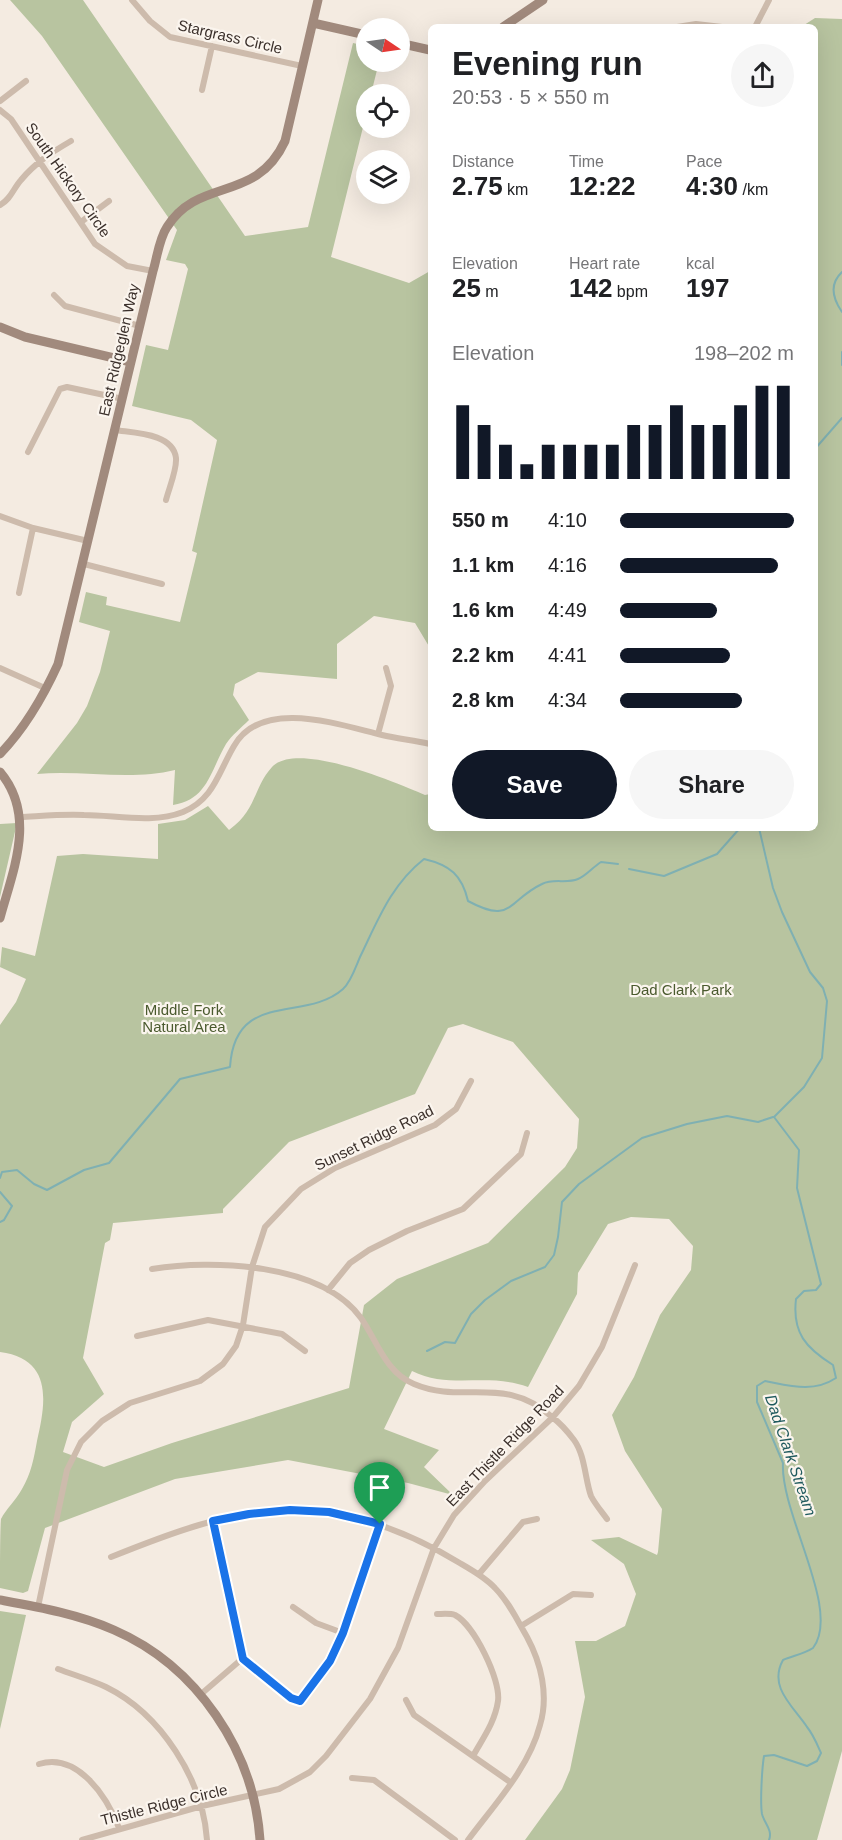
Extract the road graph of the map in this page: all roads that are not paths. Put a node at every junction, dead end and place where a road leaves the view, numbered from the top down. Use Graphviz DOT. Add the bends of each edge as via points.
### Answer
graph roads {
  1 [pos="132,0"];
  2 [pos="318,0"];
  3 [pos="543,0"];
  4 [pos="769,0"];
  5 [pos="313,23"];
  6 [pos="507,24"];
  7 [pos="757,24"];
  8 [pos="356,33"];
  9 [pos="410,45"];
  10 [pos="212,46"];
  11 [pos="428,50"];
  12 [pos="302,66"];
  13 [pos="26,81"];
  14 [pos="202,90"];
  15 [pos="0,101"];
  16 [pos="0,110"];
  17 [pos="71,141"];
  18 [pos="39,161"];
  19 [pos="109,201"];
  20 [pos="0,206"];
  21 [pos="81,222"];
  22 [pos="153,271"];
  23 [pos="54,296"];
  24 [pos="140,326"];
  25 [pos="0,327"];
  26 [pos="131,362"];
  27 [pos="123,399"];
  28 [pos="115,430"];
  29 [pos="28,452"];
  30 [pos="166,500"];
  31 [pos="0,516"];
  32 [pos="33,528"];
  33 [pos="88,541"];
  34 [pos="84,564"];
  35 [pos="162,584"];
  36 [pos="18,593"];
  37 [pos="0,668"];
  38 [pos="386,668"];
  39 [pos="47,689"];
  40 [pos="378,734"];
  41 [pos="428,744"];
  42 [pos="0,754"];
  43 [pos="0,772"];
  44 [pos="20,817"];
  45 [pos="0,918"];
  46 [pos="471,1081"];
  47 [pos="527,1133"];
  48 [pos="635,1265"];
  49 [pos="252,1267"];
  50 [pos="152,1269"];
  51 [pos="328,1290"];
  52 [pos="243,1325"];
  53 [pos="137,1336"];
  54 [pos="305,1351"];
  55 [pos="553,1417"];
  56 [pos="537,1519"];
  57 [pos="607,1519"];
  58 [pos="213,1521"];
  59 [pos="380,1524"];
  60 [pos="434,1548"];
  61 [pos="111,1557"];
  62 [pos="479,1574"];
  63 [pos="591,1595"];
  64 [pos="0,1600"];
  65 [pos="38,1607"];
  66 [pos="293,1607"];
  67 [pos="436,1614"];
  68 [pos="521,1626"];
  69 [pos="343,1633"];
  70 [pos="243,1659"];
  71 [pos="58,1670"];
  72 [pos="200,1695"];
  73 [pos="406,1700"];
  74 [pos="472,1756"];
  75 [pos="39,1764"];
  76 [pos="351,1778"];
  77 [pos="510,1782"];
  78 [pos="253,1797"];
  79 [pos="202,1806"];
  80 [pos="119,1828"];
  81 [pos="82,1840"];
  82 [pos="207,1840"];
  83 [pos="260,1840"];
  84 [pos="455,1840"];
  85 [pos="468,1840"];
  1 -- 10 [label="street, Stargrass Circle" via="170,37"];
  2 -- 5 [label="street, East Ridgeglen Way"];
  3 -- 6 [label="street"];
  4 -- 7 [label="street"];
  5 -- 8 [label="street"];
  5 -- 12 [label="street, East Ridgeglen Way"];
  9 -- 11 [label="street"];
  10 -- 12 [label="street, Stargrass Circle"];
  10 -- 14 [label="street"];
  12 -- 22 [label="street, East Ridgeglen Way" via="285,141 277,159 252,181 200,196 184,208 166,228"];
  13 -- 15 [label="street"];
  16 -- 18 [label="street, South Hickory Circle" via="11,119"];
  17 -- 18 [label="street"];
  18 -- 20 [label="street"];
  18 -- 21 [label="street, South Hickory Circle"];
  19 -- 21 [label="street"];
  21 -- 22 [label="street, South Hickory Circle" via="95,244 115,259 127,266"];
  22 -- 24 [label="street, East Ridgeglen Way"];
  23 -- 24 [label="street" via="65,306"];
  24 -- 26 [label="street, East Ridgeglen Way"];
  25 -- 26 [label="street" via="25,338"];
  26 -- 27 [label="street, East Ridgeglen Way"];
  27 -- 28 [label="street, East Ridgeglen Way"];
  27 -- 29 [label="street" via="67,387 60,389"];
  28 -- 30 [label="street" via="164,439 172,448 176,459"];
  28 -- 33 [label="street, East Ridgeglen Way"];
  31 -- 32 [label="street"];
  32 -- 33 [label="street"];
  32 -- 36 [label="street"];
  33 -- 34 [label="street, East Ridgeglen Way"];
  34 -- 35 [label="street"];
  34 -- 39 [label="street, East Ridgeglen Way" via="58,664"];
  37 -- 39 [label="street"];
  38 -- 40 [label="street" via="391,686"];
  39 -- 42 [label="street, East Ridgeglen Way" via="16,738"];
  40 -- 41 [label="street"];
  40 -- 44 [label="street" via="316,719 268,721 250,729 235,744 201,804 180,813 149,818 83,814"];
  43 -- 44 [label="street" via="11,786"];
  44 -- 45 [label="street" via="20,842"];
  46 -- 49 [label="street, Sunset Ridge Road" via="456,1109 435,1125 335,1168 301,1189 265,1227"];
  47 -- 51 [label="street" via="521,1154 463,1209 369,1250 350,1263"];
  48 -- 55 [label="street, East Thistle Ridge Road" via="602,1347 579,1386"];
  49 -- 50 [label="street" via="185,1264"];
  49 -- 51 [label="street"];
  49 -- 52 [label="street, Sunset Ridge Road"];
  51 -- 55 [label="street" via="359,1316 388,1364 411,1383 431,1391 515,1394"];
  52 -- 53 [label="street" via="208,1320"];
  52 -- 54 [label="street" via="282,1334"];
  52 -- 65 [label="street, Sunset Ridge Road" via="236,1346 223,1364 200,1381 130,1403 102,1421 81,1442 67,1470"];
  55 -- 57 [label="street" via="576,1441 592,1498"];
  55 -- 60 [label="street, East Thistle Ridge Road" via="478,1487 454,1515"];
  56 -- 62 [label="street" via="523,1522"];
  58 -- 59 [label="street" via="290,1510 329,1512"];
  58 -- 61 [label="street" via="178,1529"];
  58 -- 70 [label="street"];
  59 -- 60 [label="street"];
  59 -- 69 [label="street"];
  60 -- 62 [label="street"];
  60 -- 78 [label="street, East Thistle Ridge Road" via="398,1648 370,1699 310,1772"];
  62 -- 68 [label="street" via="501,1594"];
  63 -- 68 [label="street" via="573,1594"];
  64 -- 65 [label="street"];
  65 -- 72 [label="street" via="89,1620 140,1642 181,1673"];
  66 -- 69 [label="street" via="316,1623"];
  67 -- 74 [label="street" via="453,1614 466,1624 497,1682 499,1699 494,1721"];
  68 -- 77 [label="street" via="537,1655 544,1688 541,1724 526,1760"];
  69 -- 70 [label="street" via="330,1661 300,1701"];
  70 -- 72 [label="street"];
  71 -- 79 [label="street" via="107,1688 148,1716 180,1760"];
  72 -- 78 [label="street" via="232,1740"];
  73 -- 74 [label="street" via="414,1715"];
  74 -- 77 [label="street"];
  75 -- 80 [label="street" via="55,1761 91,1781 103,1794"];
  76 -- 84 [label="street" via="374,1780"];
  77 -- 85 [label="street"];
  78 -- 79 [label="street, Thistle Ridge Circle"];
  78 -- 83 [label="street"];
  79 -- 80 [label="street, Thistle Ridge Circle"];
  79 -- 82 [label="street"];
  80 -- 81 [label="street, Thistle Ridge Circle"];
}
